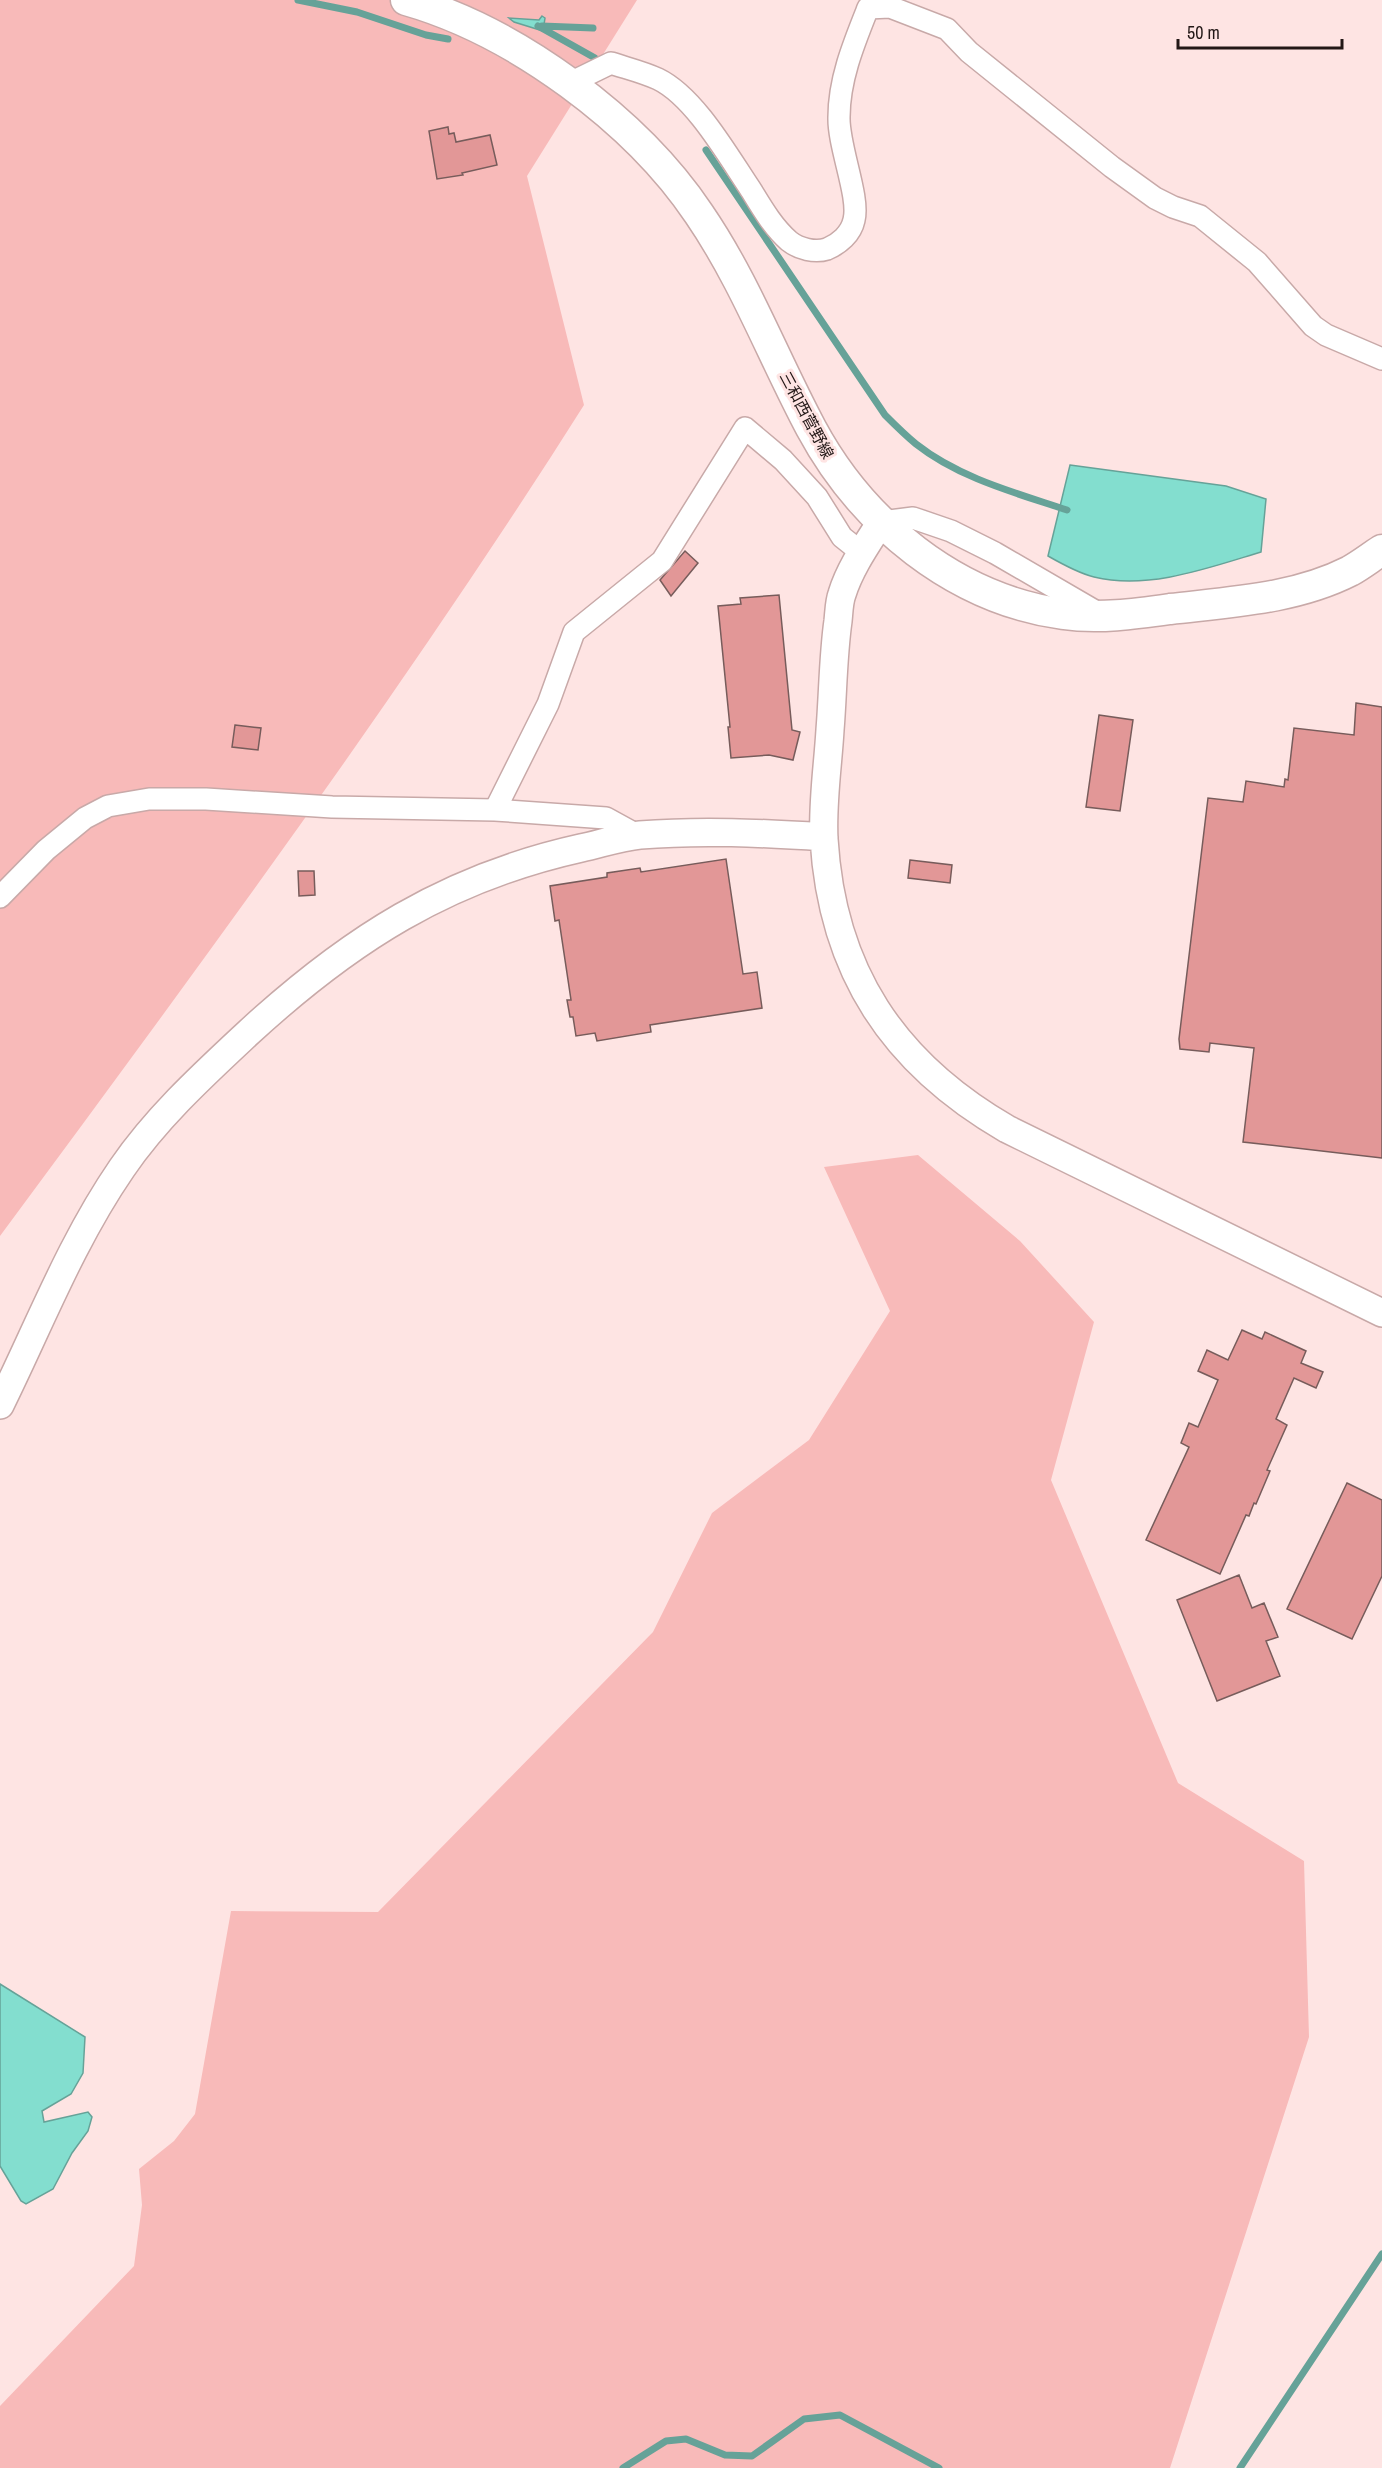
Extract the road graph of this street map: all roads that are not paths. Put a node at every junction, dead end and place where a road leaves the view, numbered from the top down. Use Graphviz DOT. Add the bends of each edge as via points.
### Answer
graph roads {
  1 [pos="406,0"];
  2 [pos="570,83"];
  3 [pos="1382,359"];
  4 [pos="881,522"];
  5 [pos="1382,550"];
  6 [pos="862,553"];
  7 [pos="1102,616"];
  8 [pos="495,810"];
  9 [pos="637,836"];
  10 [pos="824,837"];
  11 [pos="0,897"];
  12 [pos="1382,1313"];
  13 [pos="0,1405"];
  1 -- 2 [label="main road, 三和西菅野線" via="485,33"];
  2 -- 3 [label="street" via="611,63 660,80 693,107 712,131 773,225 790,242 821,251 836,246 855,220 839,118 851,50 868,8 890,7 947,29 969,52 1112,166 1155,198 1200,216 1257,262 1313,326"];
  2 -- 4 [label="main road, 三和西菅野線" via="641,145 698,211 743,287 811,429 832,464"];
  4 -- 6 [label="street"];
  4 -- 7 [label="street" via="913,518 951,531"];
  4 -- 7 [label="main road, 三和西菅野線" via="909,547 994,597 1032,609"];
  5 -- 7 [label="main road, 三和西菅野線" via="1350,571 1279,595"];
  6 -- 8 [label="street" via="842,537 817,497 783,460 745,428 662,561 574,632 548,704"];
  6 -- 10 [label="street" via="842,594 836,634"];
  8 -- 9 [label="street" via="606,818"];
  8 -- 11 [label="street" via="332,807 206,799 149,799 108,806 85,818 46,850"];
  9 -- 10 [label="street" via="729,831"];
  9 -- 13 [label="street" via="549,855 483,876 419,905 334,960 269,1014 159,1120 123,1167 67,1262"];
  10 -- 12 [label="street" via="831,895 845,948 879,1014 930,1075 970,1107 1007,1129"];
}
